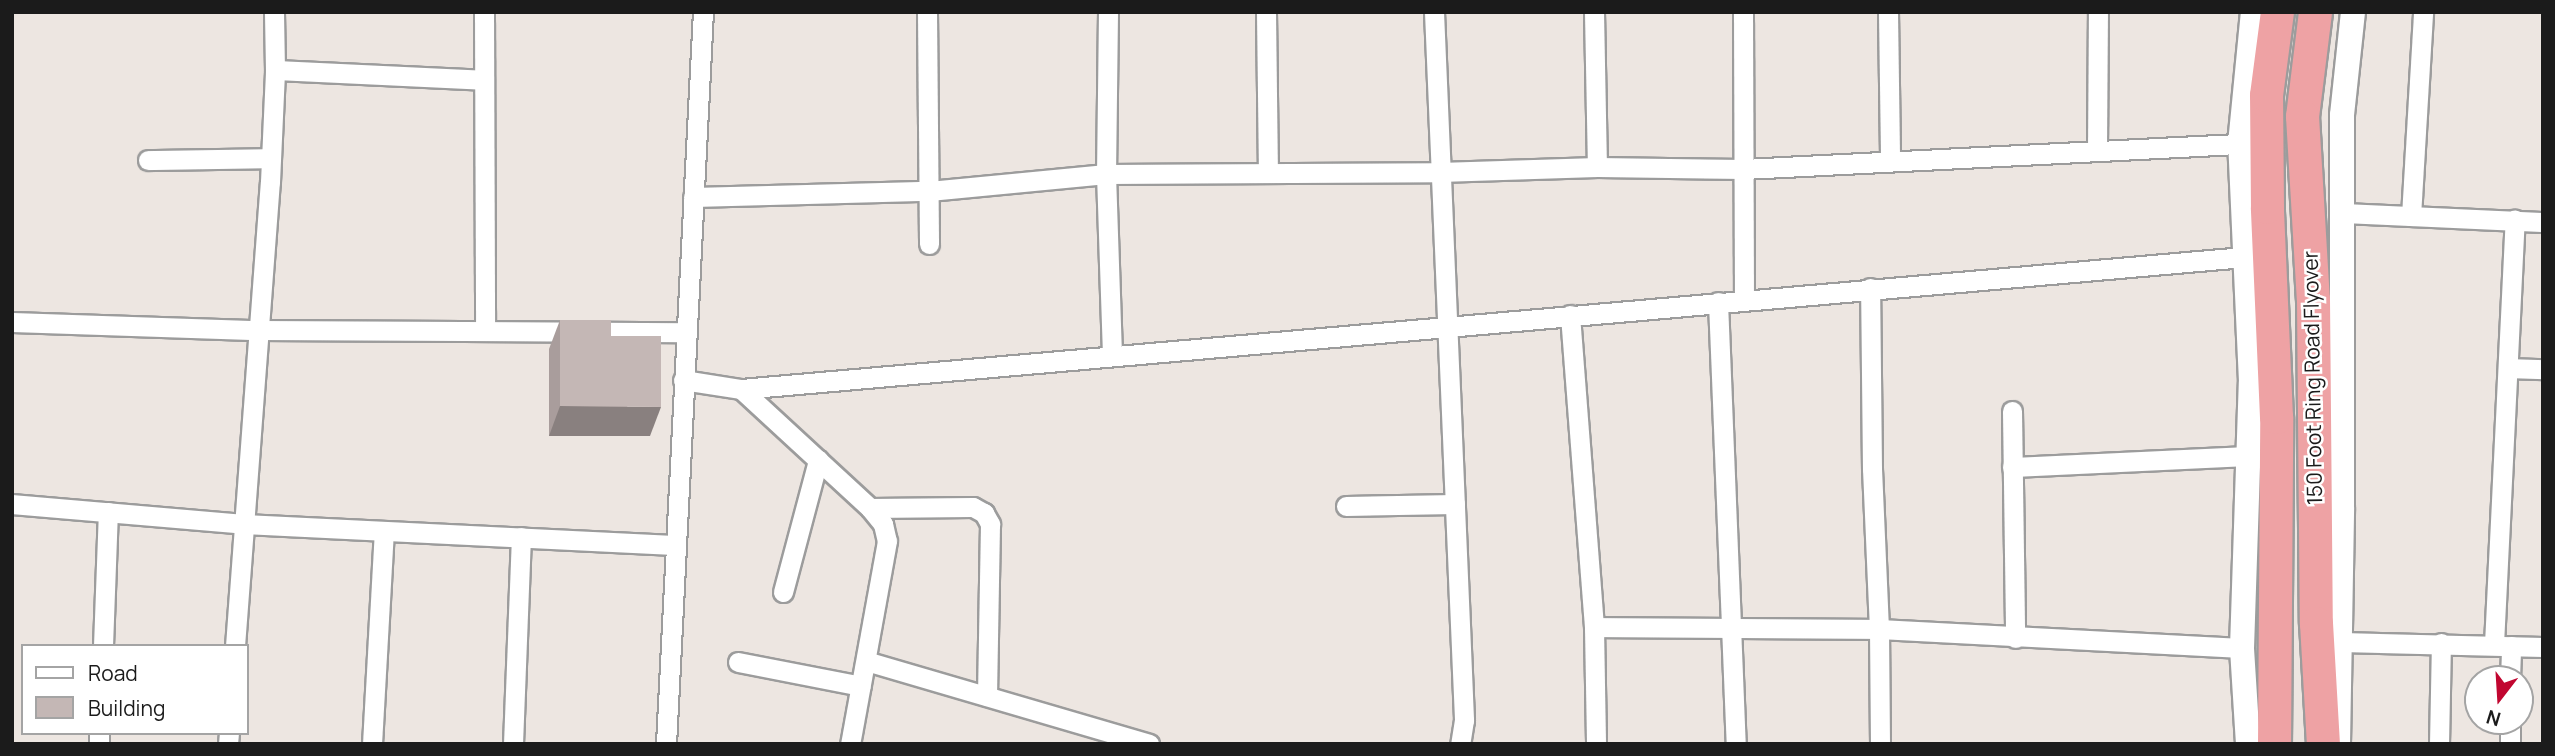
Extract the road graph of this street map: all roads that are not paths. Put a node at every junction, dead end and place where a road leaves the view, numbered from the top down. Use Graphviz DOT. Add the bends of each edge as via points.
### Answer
graph roads {
  1 [pos="274,12"];
  2 [pos="484,12"];
  3 [pos="703,12"];
  4 [pos="927,12"];
  5 [pos="1108,12"];
  6 [pos="1266,12"];
  7 [pos="1434,12"];
  8 [pos="1594,12"];
  9 [pos="1743,12"];
  10 [pos="1888,12"];
  11 [pos="2098,12"];
  12 [pos="2253,12"];
  13 [pos="2277,12"];
  14 [pos="2315,12"];
  15 [pos="2353,12"];
  16 [pos="2423,12"];
  17 [pos="275,70"];
  18 [pos="484,80"];
  19 [pos="2240,144"];
  20 [pos="2097,150"];
  21 [pos="271,158"];
  22 [pos="148,160"];
  23 [pos="1890,161"];
  24 [pos="1597,167"];
  25 [pos="1744,169"];
  26 [pos="1268,172"];
  27 [pos="1439,172"];
  28 [pos="1106,174"];
  29 [pos="929,191"];
  30 [pos="693,197"];
  31 [pos="2342,213"];
  32 [pos="2411,216"];
  33 [pos="2515,220"];
  34 [pos="2543,222"];
  35 [pos="929,244"];
  36 [pos="2245,257"];
  37 [pos="1870,288"];
  38 [pos="1744,299"];
  39 [pos="1718,302"];
  40 [pos="1570,315"];
  41 [pos="12,322"];
  42 [pos="1448,326"];
  43 [pos="258,330"];
  44 [pos="485,331"];
  45 [pos="686,332"];
  46 [pos="1112,356"];
  47 [pos="2508,368"];
  48 [pos="2543,369"];
  49 [pos="683,380"];
  50 [pos="741,389"];
  51 [pos="2012,411"];
  52 [pos="2249,456"];
  53 [pos="818,460"];
  54 [pos="2012,467"];
  55 [pos="12,503"];
  56 [pos="1455,503"];
  57 [pos="1346,506"];
  58 [pos="870,508"];
  59 [pos="108,512"];
  60 [pos="243,524"];
  61 [pos="384,530"];
  62 [pos="521,537"];
  63 [pos="674,545"];
  64 [pos="783,592"];
  65 [pos="1594,628"];
  66 [pos="1734,628"];
  67 [pos="1879,629"];
  68 [pos="2015,638"];
  69 [pos="2341,642"];
  70 [pos="2441,643"];
  71 [pos="103,644"];
  72 [pos="235,644"];
  73 [pos="2502,645"];
  74 [pos="2543,647"];
  75 [pos="2242,648"];
  76 [pos="866,661"];
  77 [pos="738,662"];
  78 [pos="2507,665"];
  79 [pos="861,686"];
  80 [pos="987,696"];
  81 [pos="2327,737"];
  82 [pos="2265,738"];
  83 [pos="372,744"];
  84 [pos="513,744"];
  85 [pos="666,744"];
  86 [pos="850,744"];
  87 [pos="1149,744"];
  88 [pos="1460,744"];
  89 [pos="1596,744"];
  90 [pos="1736,744"];
  91 [pos="1880,744"];
  92 [pos="2439,744"];
  1 -- 17 [label="street"];
  2 -- 18 [label="street"];
  3 -- 30 [label="street"];
  4 -- 29 [label="street"];
  5 -- 28 [label="street"];
  6 -- 26 [label="street"];
  7 -- 27 [label="street"];
  8 -- 24 [label="street"];
  9 -- 25 [label="street"];
  10 -- 23 [label="street"];
  11 -- 20 [label="street"];
  12 -- 19 [label="street"];
  13 -- 82 [label="highway, 150 Foot Ring Road Flyover" via="2266,95 2276,417"];
  14 -- 81 [label="highway, 150 Foot Ring Road Flyover" via="2302,116 2313,299 2316,623"];
  15 -- 31 [label="street" via="2342,115"];
  16 -- 32 [label="street"];
  17 -- 18 [label="street"];
  17 -- 21 [label="street"];
  18 -- 44 [label="street"];
  19 -- 20 [label="street"];
  19 -- 36 [label="street"];
  20 -- 23 [label="street"];
  21 -- 22 [label="street"];
  21 -- 43 [label="street"];
  23 -- 25 [label="street"];
  24 -- 25 [label="street"];
  24 -- 27 [label="street"];
  25 -- 38 [label="street"];
  26 -- 27 [label="street"];
  26 -- 28 [label="street"];
  27 -- 42 [label="street"];
  28 -- 29 [label="street"];
  28 -- 46 [label="street"];
  29 -- 30 [label="street"];
  29 -- 35 [label="street"];
  30 -- 45 [label="street"];
  31 -- 32 [label="street"];
  31 -- 69 [label="street"];
  32 -- 33 [label="street"];
  33 -- 34 [label="street"];
  33 -- 47 [label="street"];
  36 -- 37 [label="street"];
  36 -- 52 [label="street" via="2252,382"];
  37 -- 38 [label="street"];
  37 -- 67 [label="street"];
  38 -- 39 [label="street"];
  39 -- 40 [label="street"];
  39 -- 66 [label="street"];
  40 -- 42 [label="street"];
  40 -- 65 [label="street"];
  41 -- 43 [label="street"];
  42 -- 46 [label="street"];
  42 -- 56 [label="street"];
  43 -- 44 [label="street"];
  43 -- 60 [label="street"];
  44 -- 45 [label="street"];
  45 -- 49 [label="street"];
  46 -- 50 [label="street"];
  47 -- 48 [label="street"];
  47 -- 73 [label="street"];
  49 -- 50 [label="street"];
  49 -- 63 [label="street"];
  50 -- 53 [label="street"];
  51 -- 54 [label="street"];
  52 -- 54 [label="street"];
  52 -- 75 [label="street"];
  53 -- 58 [label="street"];
  53 -- 64 [label="street"];
  54 -- 68 [label="street"];
  55 -- 59 [label="street"];
  56 -- 57 [label="street"];
  56 -- 88 [label="street" via="1464,720"];
  58 -- 76 [label="street" via="883,524 887,541"];
  58 -- 80 [label="street" via="973,508 984,513 990,524"];
  59 -- 60 [label="street"];
  59 -- 71 [label="street"];
  60 -- 61 [label="street"];
  60 -- 72 [label="street"];
  61 -- 62 [label="street"];
  61 -- 83 [label="street"];
  62 -- 63 [label="street"];
  62 -- 84 [label="street"];
  63 -- 85 [label="street"];
  65 -- 66 [label="street"];
  65 -- 89 [label="street"];
  66 -- 67 [label="street"];
  66 -- 90 [label="street"];
  67 -- 68 [label="street"];
  67 -- 91 [label="street"];
  68 -- 75 [label="street"];
  69 -- 70 [label="street"];
  69 -- 81 [label="street"];
  70 -- 73 [label="street"];
  70 -- 92 [label="street"];
  73 -- 74 [label="street"];
  73 -- 78 [label="street"];
  75 -- 82 [label="street"];
  76 -- 79 [label="street"];
  76 -- 80 [label="street"];
  77 -- 79 [label="street"];
  79 -- 86 [label="street"];
  80 -- 87 [label="street"];
}
